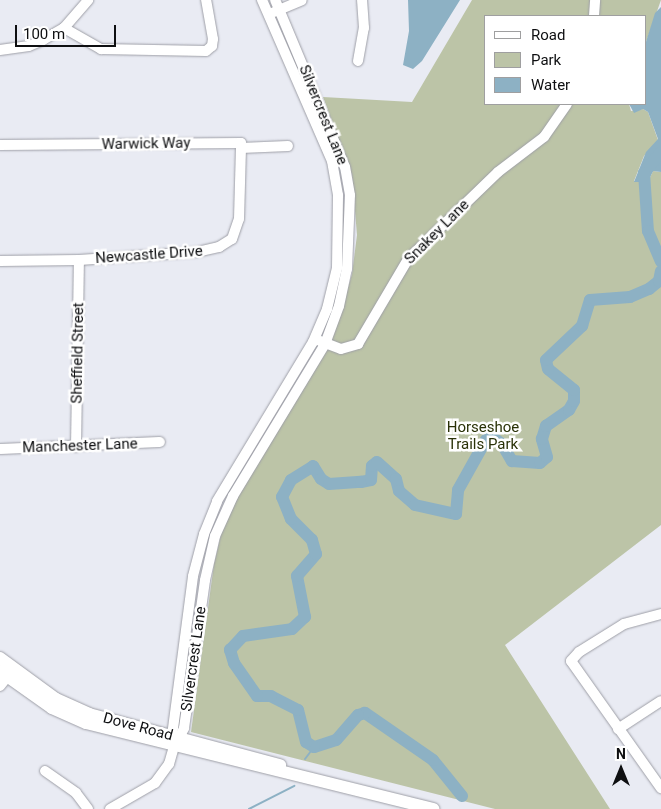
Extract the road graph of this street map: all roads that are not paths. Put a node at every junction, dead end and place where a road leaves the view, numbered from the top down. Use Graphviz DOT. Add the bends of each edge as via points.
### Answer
graph roads {
  1 [pos="88,0"];
  2 [pos="206,0"];
  3 [pos="262,0"];
  4 [pos="302,0"];
  5 [pos="362,0"];
  6 [pos="595,0"];
  7 [pos="277,5"];
  8 [pos="269,14"];
  9 [pos="594,15"];
  10 [pos="64,28"];
  11 [pos="0,50"];
  12 [pos="358,61"];
  13 [pos="566,105"];
  14 [pos="0,145"];
  15 [pos="288,146"];
  16 [pos="241,148"];
  17 [pos="79,260"];
  18 [pos="0,261"];
  19 [pos="315,339"];
  20 [pos="325,344"];
  21 [pos="160,442"];
  22 [pos="76,446"];
  23 [pos="0,449"];
  24 [pos="661,614"];
  25 [pos="0,658"];
  26 [pos="5,676"];
  27 [pos="661,701"];
  28 [pos="618,729"];
  29 [pos="176,741"];
  30 [pos="45,771"];
  31 [pos="661,788"];
  32 [pos="88,809"];
  33 [pos="110,809"];
  34 [pos="434,809"];
  1 -- 10 [label="street"];
  2 -- 10 [label="street" via="213,39 206,51 101,50"];
  3 -- 8 [label="street, Silvercrest Lane"];
  4 -- 7 [label="street"];
  5 -- 12 [label="street" via="364,28"];
  6 -- 9 [label="street"];
  7 -- 8 [label="street"];
  7 -- 20 [label="street, Silvercrest Lane" via="334,136 350,196 347,270 339,306"];
  8 -- 19 [label="street, Silvercrest Lane" via="325,143 338,195 337,268 327,309"];
  10 -- 11 [label="street" via="29,46"];
  13 -- 20 [label="street, Snakey Lane" via="544,137 498,172 408,259 358,344 342,349"];
  14 -- 16 [label="street, Warwick Way" via="240,143"];
  15 -- 16 [label="street, Warwick Way"];
  16 -- 17 [label="street, Newcastle Drive" via="239,219 227,243 197,252"];
  17 -- 18 [label="street, Newcastle Drive"];
  17 -- 22 [label="street, Sheffield Street"];
  19 -- 20 [label="street, Snakey Lane"];
  19 -- 29 [label="street, Silvercrest Lane" via="217,501 204,534 193,576"];
  20 -- 29 [label="street, Silvercrest Lane" via="233,496 215,536"];
  21 -- 22 [label="street, Manchester Lane"];
  22 -- 23 [label="street, Manchester Lane"];
  24 -- 28 [label="street" via="624,624 592,643 571,661"];
  25 -- 26 [label="main road, Dove Road"];
  26 -- 29 [label="main road, Dove Road" via="52,708 86,723"];
  27 -- 28 [label="street"];
  28 -- 31 [label="street"];
  29 -- 33 [label="street" via="161,778"];
  29 -- 34 [label="main road, Dove Road" via="276,772 287,772"];
  30 -- 32 [label="street" via="76,793"];
}
